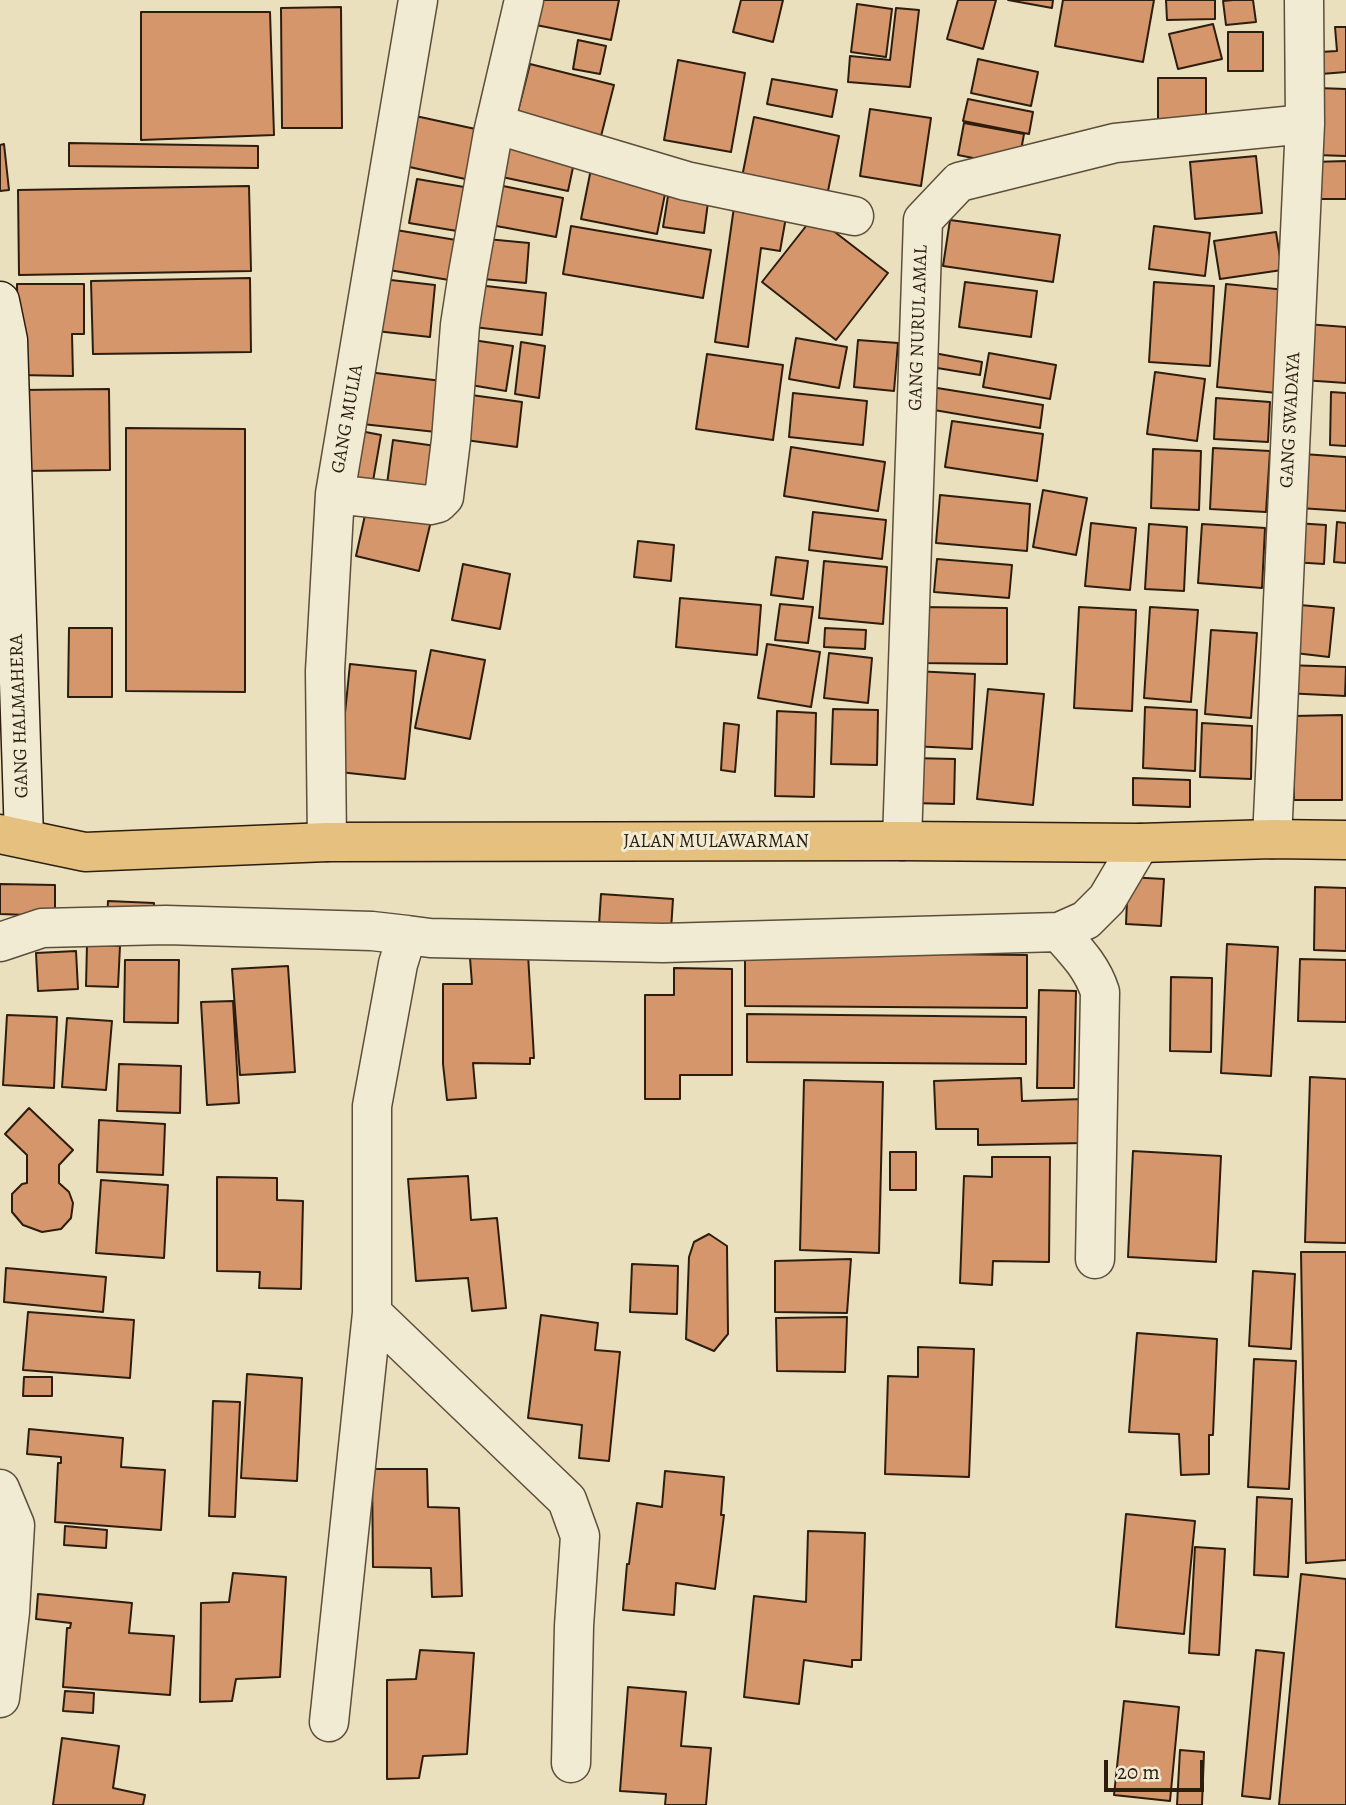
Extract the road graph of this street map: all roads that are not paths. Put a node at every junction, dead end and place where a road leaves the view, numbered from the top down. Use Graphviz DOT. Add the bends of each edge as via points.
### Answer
graph roads {
  1 [pos="418,0"];
  2 [pos="524,0"];
  3 [pos="1304,0"];
  4 [pos="495,124"];
  5 [pos="1305,124"];
  6 [pos="854,216"];
  7 [pos="0,301"];
  8 [pos="335,494"];
  9 [pos="1272,839"];
  10 [pos="1346,840"];
  11 [pos="902,841"];
  12 [pos="327,842"];
  13 [pos="1140,843"];
  14 [pos="8,845"];
  15 [pos="1059,932"];
  16 [pos="407,935"];
  17 [pos="0,942"];
  18 [pos="1095,1259"];
  19 [pos="372,1313"];
  20 [pos="0,1489"];
  21 [pos="0,1698"];
  22 [pos="329,1723"];
  23 [pos="571,1763"];
  1 -- 8 [label="street, GANG MULIA"];
  2 -- 4 [label="street"];
  3 -- 5 [label="street, GANG SWADAYA"];
  4 -- 6 [label="street" via="687,181"];
  4 -- 8 [label="street" via="460,325 444,497 430,505"];
  5 -- 9 [label="street, GANG SWADAYA"];
  5 -- 11 [label="street, GANG NURUL AMAL" via="1115,143 959,182 923,220"];
  7 -- 14 [label="street, GANG HALMAHERA" via="8,340"];
  8 -- 12 [label="street, GANG MULIA" via="325,671"];
  9 -- 10 [label="highway, JALAN MULAWARMAN"];
  9 -- 13 [label="highway, JALAN MULAWARMAN"];
  11 -- 12 [label="highway, JALAN MULAWARMAN"];
  11 -- 13 [label="highway, JALAN MULAWARMAN"];
  12 -- 14 [label="highway, JALAN MULAWARMAN" via="85,852"];
  13 -- 15 [label="street" via="1107,899 1086,920"];
  15 -- 16 [label="street" via="663,943"];
  15 -- 18 [label="street" via="1088,964 1100,992"];
  16 -- 17 [label="street" via="166,925 42,928"];
  16 -- 19 [label="street" via="372,1106"];
  19 -- 22 [label="street"];
  19 -- 23 [label="street" via="567,1500 580,1536"];
  20 -- 21 [label="street" via="15,1525"];
}
